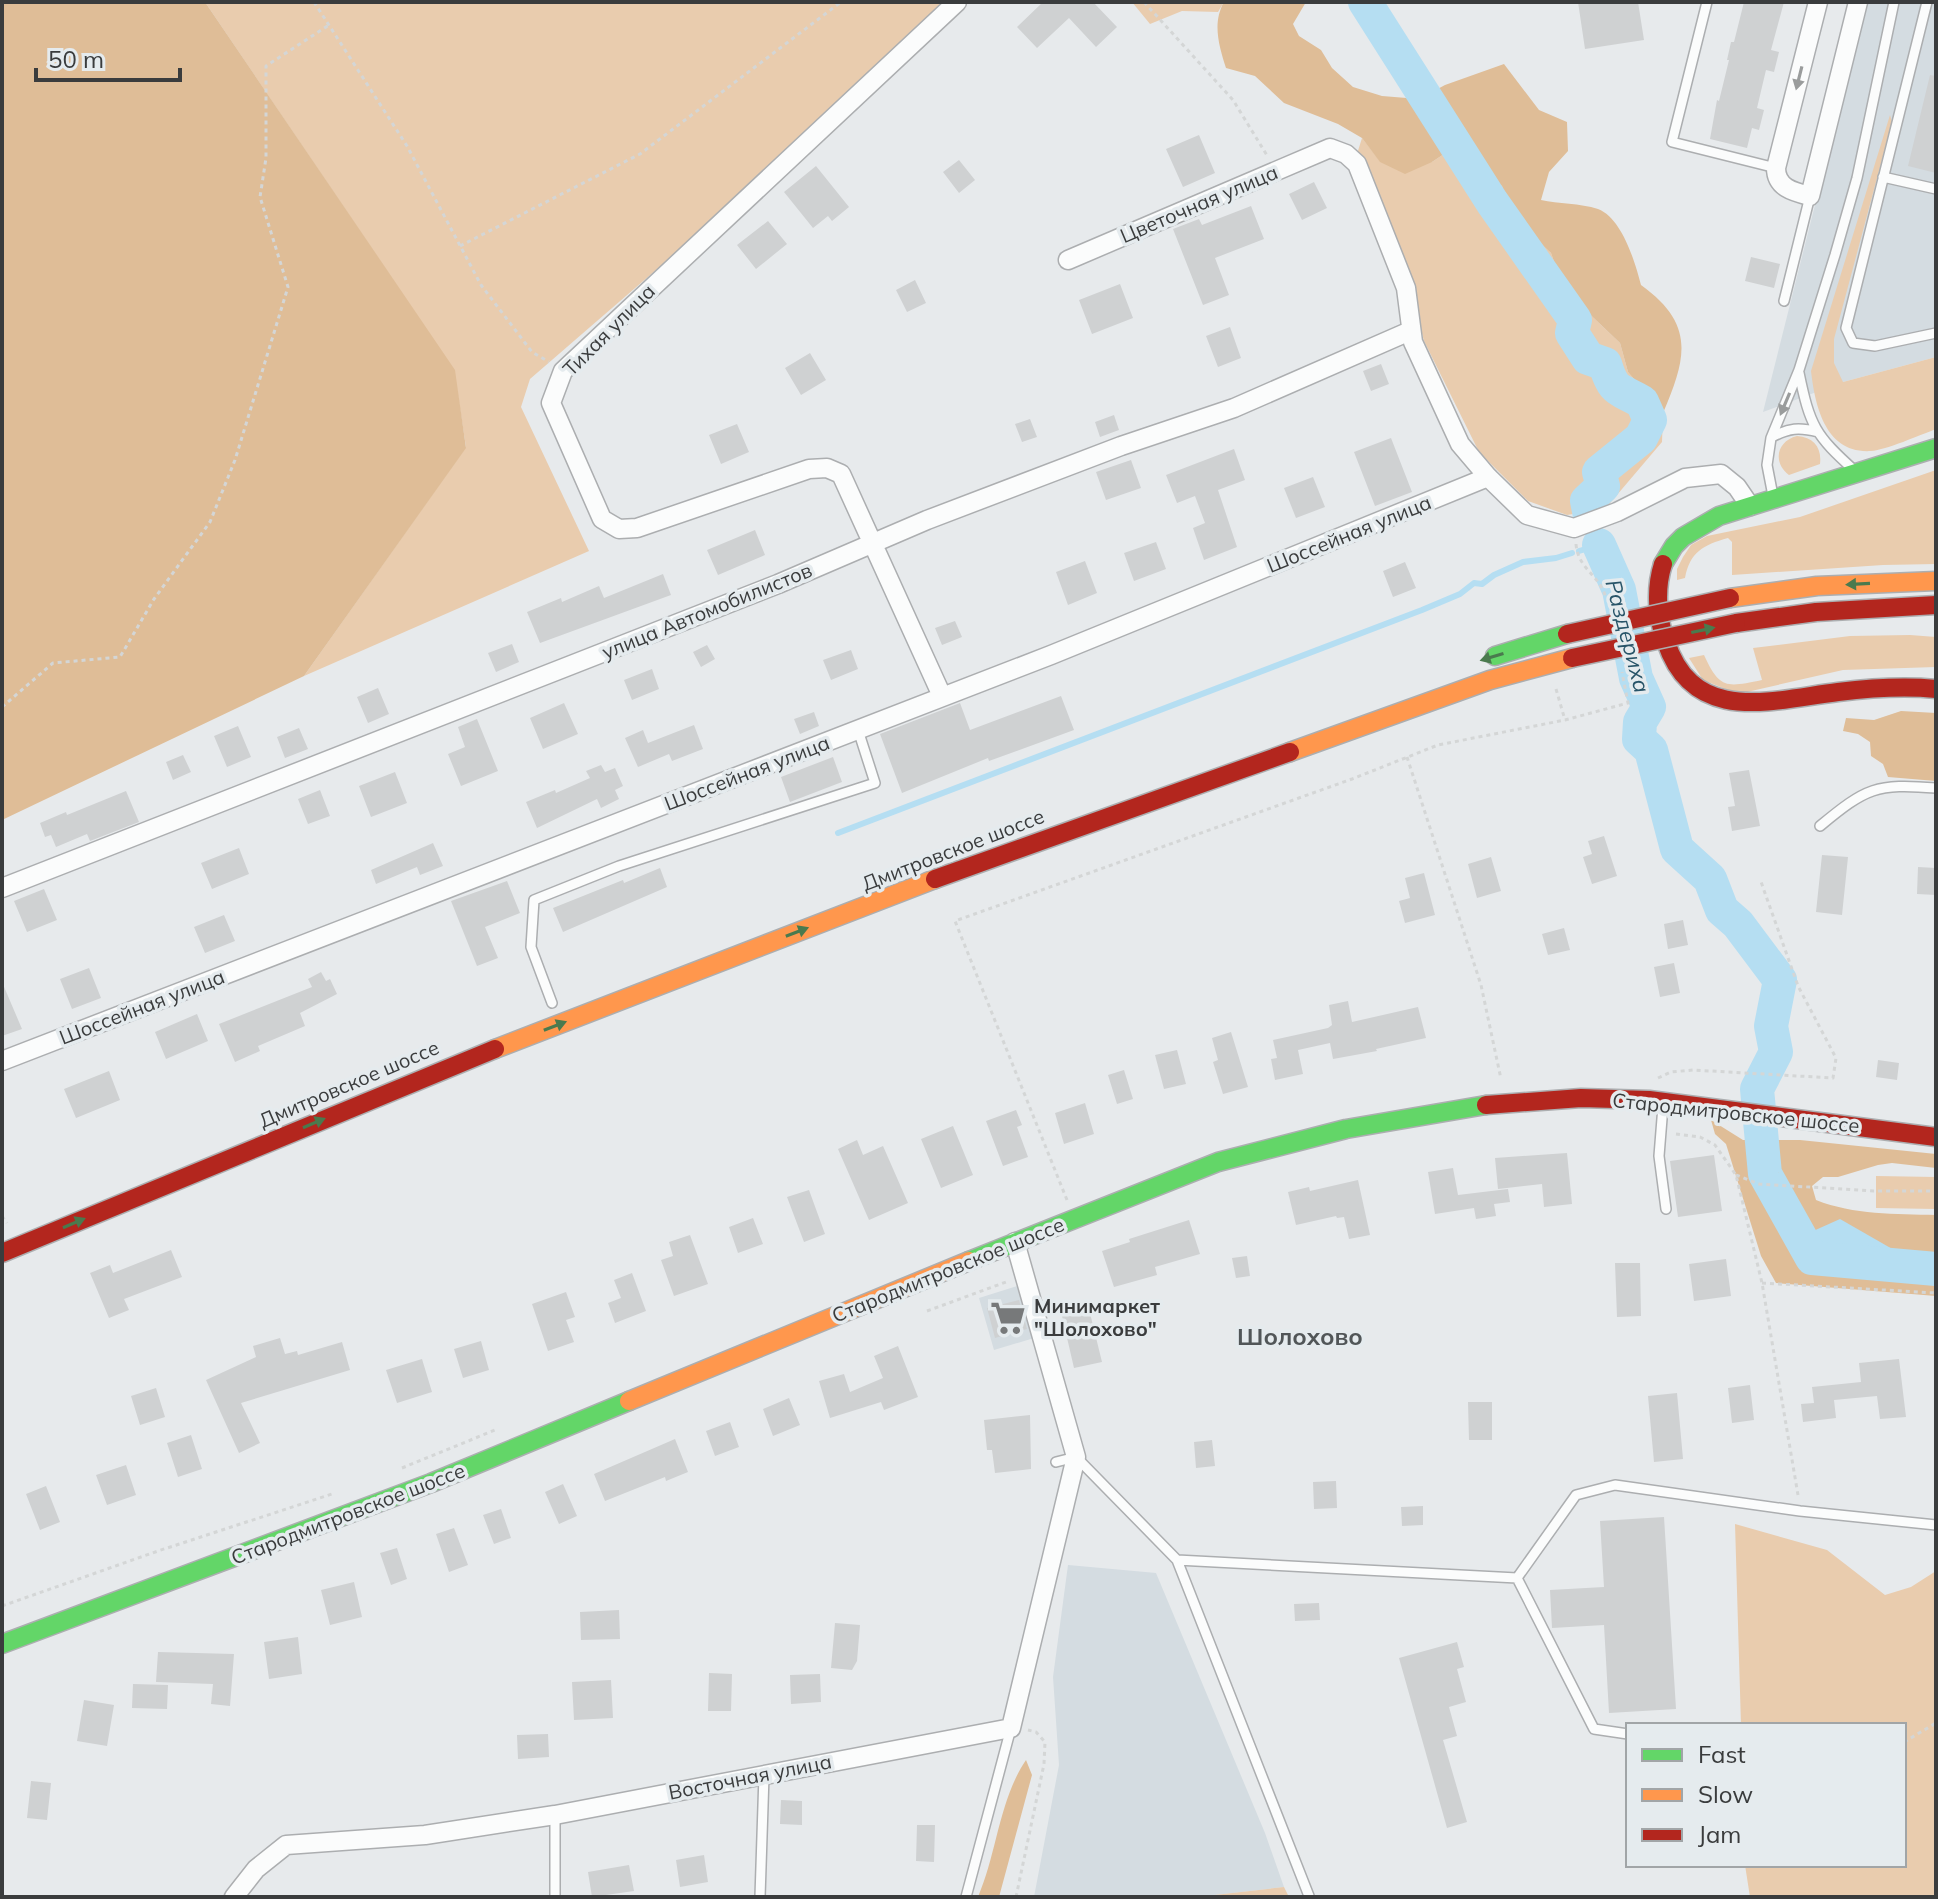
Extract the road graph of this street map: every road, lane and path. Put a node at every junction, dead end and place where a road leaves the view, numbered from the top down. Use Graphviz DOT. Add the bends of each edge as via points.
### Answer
graph roads {
  1 [pos="314,2"];
  2 [pos="841,2"];
  3 [pos="957,2"];
  4 [pos="1144,2"];
  5 [pos="1707,2"];
  6 [pos="1818,2"];
  7 [pos="1858,2"];
  8 [pos="1894,2"];
  9 [pos="1927,2"];
  10 [pos="329,25"];
  11 [pos="1776,168"];
  12 [pos="1276,170"];
  13 [pos="1883,177"];
  14 [pos="1936,189"];
  15 [pos="1810,196"];
  16 [pos="460,246"];
  17 [pos="1068,260"];
  18 [pos="1784,301"];
  19 [pos="1410,331"];
  20 [pos="1936,333"];
  21 [pos="1799,370"];
  22 [pos="563,371"];
  23 [pos="1818,432"];
  24 [pos="1771,438"];
  25 [pos="1936,448"];
  26 [pos="1857,473"];
  27 [pos="1488,477"];
  28 [pos="1774,500"];
  29 [pos="1750,506"];
  30 [pos="1580,526"];
  31 [pos="873,543"];
  32 [pos="1936,581"];
  33 [pos="1608,605"];
  34 [pos="1936,605"];
  35 [pos="1483,659"];
  36 [pos="1619,661"];
  37 [pos="1555,686"];
  38 [pos="1936,689"];
  39 [pos="942,696"];
  40 [pos="2,707"];
  41 [pos="1565,720"];
  42 [pos="858,730"];
  43 [pos="1407,757"];
  44 [pos="1936,788"];
  45 [pos="1820,826"];
  46 [pos="1760,879"];
  47 [pos="2,888"];
  48 [pos="572,995"];
  49 [pos="545,1006"];
  50 [pos="2,1061"];
  51 [pos="1657,1101"];
  52 [pos="1505,1102"];
  53 [pos="1661,1133"];
  54 [pos="1936,1137"];
  55 [pos="1736,1175"];
  56 [pos="1936,1191"];
  57 [pos="1666,1209"];
  58 [pos="1074,1218"];
  59 [pos="1015,1242"];
  60 [pos="2,1253"];
  61 [pos="1025,1274"];
  62 [pos="1762,1283"];
  63 [pos="1936,1293"];
  64 [pos="927,1311"];
  65 [pos="502,1428"];
  66 [pos="1076,1457"];
  67 [pos="1056,1462"];
  68 [pos="390,1473"];
  69 [pos="348,1489"];
  70 [pos="1800,1511"];
  71 [pos="1936,1525"];
  72 [pos="1177,1560"];
  73 [pos="1517,1578"];
  74 [pos="2,1606"];
  75 [pos="2,1644"];
  76 [pos="1936,1723"];
  77 [pos="1011,1728"];
  78 [pos="1626,1734"];
  79 [pos="1906,1741"];
  80 [pos="764,1775"];
  81 [pos="555,1815"];
  82 [pos="1309,1896"];
  83 [pos="234,1897"];
  84 [pos="555,1897"];
  85 [pos="760,1897"];
  86 [pos="966,1897"];
  87 [pos="1016,1897"];
  1 -- 10 [label="path"];
  2 -- 16 [label="path" via="640,154"];
  3 -- 22 [label="street, Тихая улица"];
  4 -- 12 [label="path" via="1233,100"];
  5 -- 11 [label="lane" via="1672,142"];
  6 -- 11 [label="street, one-way"];
  7 -- 15 [label="street"];
  8 -- 21 [label="lane" via="1857,178"];
  9 -- 13 [label="lane"];
  10 -- 16 [label="path" via="407,146"];
  10 -- 40 [label="path" via="266,66 266,158 260,197 288,287 235,460 210,522 120,657 53,663"];
  11 -- 15 [label="street" via="1785,188"];
  12 -- 17 [label="street, Цветочная улица"];
  12 -- 19 [label="street, Цветочная улица" via="1330,148 1357,164 1406,288"];
  13 -- 14 [label="lane"];
  13 -- 20 [label="lane" via="1846,328 1853,343 1875,346"];
  15 -- 18 [label="lane"];
  16 -- 22 [label="path" via="481,285 532,352"];
  19 -- 27 [label="street" via="1460,444"];
  19 -- 31 [label="street, улица Автомобилистов" via="1234,408 1106,451"];
  21 -- 23 [label="lane" via="1810,421"];
  21 -- 24 [label="lane, one-way"];
  22 -- 31 [label="street, Тихая улица" via="551,403 602,519 619,529 637,528 809,469 827,468 841,474"];
  23 -- 24 [label="lane" via="1800,427"];
  23 -- 26 [label="lane"];
  24 -- 28 [label="lane" via="1767,465"];
  25 -- 26 [label="main road"];
  26 -- 28 [label="main road"];
  27 -- 30 [label="street" via="1527,515"];
  27 -- 39 [label="street, Шоссейная улица"];
  28 -- 29 [label="main road"];
  29 -- 30 [label="street" via="1721,474 1685,478"];
  29 -- 38 [label="main road" via="1695,527 1670,548 1658,595 1667,648 1688,683 1727,701 1757,704 1846,691"];
  30 -- 33 [label="path" via="1577,558 1605,591"];
  31 -- 39 [label="street, Тихая улица"];
  31 -- 47 [label="street, улица Автомобилистов"];
  32 -- 35 [label="main road, one-way, bridge" via="1817,586 1730,598 1567,634"];
  60 -- 34 [label="main road, Дмитровское шоссе, one-way, bridge" via="437,1072 927,882 1490,680 1736,623"];
  36 -- 41 [label="path" via="1628,703"];
  37 -- 41 [label="path"];
  39 -- 42 [label="street, Шоссейная улица"];
  41 -- 43 [label="path" via="1438,745"];
  42 -- 49 [label="lane" via="875,783 619,866 534,900 531,947"];
  42 -- 50 [label="street, Шоссейная улица"];
  43 -- 52 [label="path" via="1481,985"];
  43 -- 58 [label="path" via="955,921"];
  44 -- 45 [label="lane" via="1878,788 1852,799"];
  46 -- 51 [label="path" via="1798,986 1836,1058 1833,1078 1671,1072 1658,1079"];
  48 -- 49 [label="main road"];
  51 -- 52 [label="main road, Стародмитровское шоссе"];
  51 -- 53 [label="lane"];
  51 -- 54 [label="main road, Стародмитровское шоссе"];
  52 -- 58 [label="main road, Стародмитровское шоссе" via="1346,1129 1218,1162"];
  53 -- 55 [label="path" via="1700,1137 1715,1145"];
  53 -- 57 [label="lane"];
  55 -- 56 [label="path" via="1759,1184"];
  55 -- 62 [label="path"];
  58 -- 59 [label="main road, Стародмитровское шоссе"];
  59 -- 61 [label="street"];
  59 -- 75 [label="main road, Стародмитровское шоссе" via="431,1483"];
  61 -- 64 [label="path"];
  61 -- 66 [label="street"];
  62 -- 63 [label="path"];
  62 -- 70 [label="path"];
  65 -- 68 [label="path"];
  66 -- 67 [label="lane"];
  66 -- 72 [label="lane"];
  66 -- 77 [label="street"];
  69 -- 74 [label="path"];
  70 -- 71 [label="lane"];
  70 -- 73 [label="lane" via="1615,1485 1576,1495"];
  72 -- 73 [label="lane"];
  72 -- 82 [label="lane"];
  73 -- 78 [label="lane" via="1594,1729"];
  76 -- 79 [label="path"];
  77 -- 80 [label="street, Восточная улица"];
  77 -- 86 [label="lane"];
  77 -- 87 [label="path" via="1036,1732 1045,1742"];
  80 -- 81 [label="street, Восточная улица"];
  80 -- 85 [label="lane"];
  81 -- 83 [label="street, Восточная улица" via="425,1835 286,1845 256,1869"];
  81 -- 84 [label="lane"];
}
